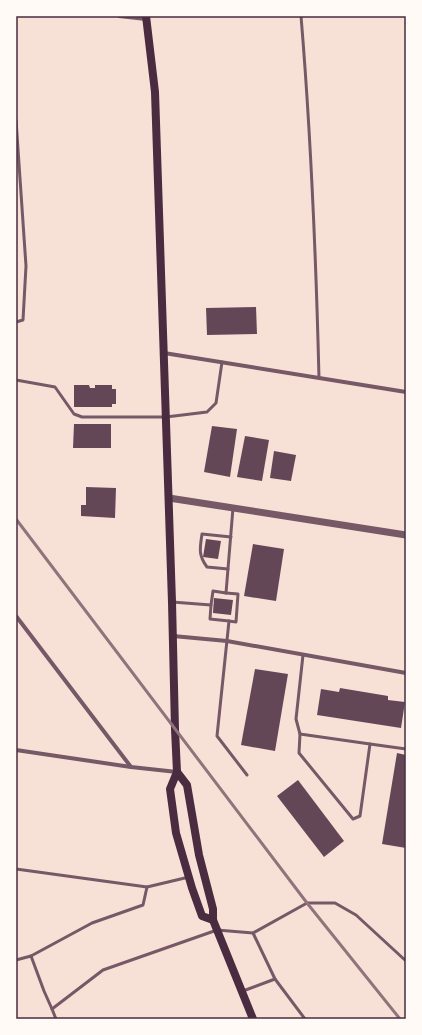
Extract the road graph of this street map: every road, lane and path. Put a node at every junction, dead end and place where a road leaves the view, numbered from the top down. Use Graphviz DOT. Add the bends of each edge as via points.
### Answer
graph roads {
  1 [pos="119,16"];
  2 [pos="301,16"];
  3 [pos="146,18"];
  4 [pos="16,120"];
  5 [pos="16,322"];
  6 [pos="164,353"];
  7 [pos="222,362"];
  8 [pos="319,378"];
  9 [pos="16,380"];
  10 [pos="406,392"];
  11 [pos="166,417"];
  12 [pos="169,498"];
  13 [pos="233,508"];
  14 [pos="406,535"];
  15 [pos="231,536"];
  16 [pos="228,569"];
  17 [pos="226,593"];
  18 [pos="172,602"];
  19 [pos="211,604"];
  20 [pos="16,616"];
  21 [pos="229,621"];
  22 [pos="172,636"];
  23 [pos="227,640"];
  24 [pos="303,655"];
  25 [pos="406,673"];
  26 [pos="300,734"];
  27 [pos="370,744"];
  28 [pos="406,749"];
  29 [pos="16,750"];
  30 [pos="131,767"];
  31 [pos="177,772"];
  32 [pos="247,775"];
  33 [pos="16,868"];
  34 [pos="188,878"];
  35 [pos="147,887"];
  36 [pos="213,920"];
  37 [pos="217,930"];
  38 [pos="253,933"];
  39 [pos="31,956"];
  40 [pos="16,960"];
  41 [pos="406,961"];
  42 [pos="275,979"];
  43 [pos="242,991"];
  44 [pos="52,1009"];
  45 [pos="56,1019"];
  46 [pos="253,1019"];
  47 [pos="305,1019"];
  1 -- 3 [label="street"];
  2 -- 8 [label="lane" via="316,266"];
  3 -- 6 [label="main road" via="155,92"];
  4 -- 5 [label="lane" via="26,266 23,320"];
  6 -- 7 [label="street"];
  6 -- 11 [label="main road"];
  7 -- 8 [label="street"];
  7 -- 11 [label="lane" via="216,403 207,412"];
  8 -- 10 [label="street"];
  9 -- 11 [label="lane" via="55,387 74,414 82,417"];
  11 -- 12 [label="main road"];
  12 -- 13 [label="street"];
  12 -- 18 [label="main road"];
  13 -- 14 [label="street"];
  13 -- 15 [label="lane"];
  15 -- 16 [label="lane"];
  15 -- 16 [label="lane" via="202,534 200,547 200,554 207,567"];
  16 -- 17 [label="lane"];
  17 -- 19 [label="lane" via="213,591"];
  17 -- 21 [label="lane" via="238,594 236,622"];
  18 -- 19 [label="lane"];
  18 -- 22 [label="main road"];
  19 -- 21 [label="lane" via="210,619"];
  20 -- 30 [label="street"];
  21 -- 23 [label="lane"];
  22 -- 23 [label="street"];
  22 -- 31 [label="main road"];
  23 -- 24 [label="street"];
  23 -- 32 [label="lane" via="216,736"];
  24 -- 25 [label="street"];
  24 -- 26 [label="lane" via="296,719"];
  26 -- 27 [label="lane"];
  26 -- 27 [label="lane" via="299,753 353,819 360,816"];
  27 -- 28 [label="lane"];
  29 -- 30 [label="street"];
  30 -- 31 [label="street"];
  31 -- 34 [label="main road" via="170,789 176,833"];
  31 -- 36 [label="main road" via="187,786 199,855 213,909"];
  33 -- 35 [label="lane"];
  34 -- 35 [label="lane"];
  34 -- 36 [label="main road" via="202,916"];
  35 -- 39 [label="lane" via="143,905 92,923"];
  36 -- 37 [label="main road"];
  37 -- 38 [label="lane"];
  37 -- 43 [label="main road"];
  37 -- 44 [label="lane" via="103,970"];
  38 -- 41 [label="lane" via="307,903 335,903 356,915"];
  38 -- 42 [label="lane"];
  39 -- 40 [label="lane"];
  39 -- 44 [label="lane"];
  42 -- 43 [label="lane"];
  42 -- 47 [label="lane"];
  43 -- 46 [label="main road"];
  44 -- 45 [label="lane"];
}
